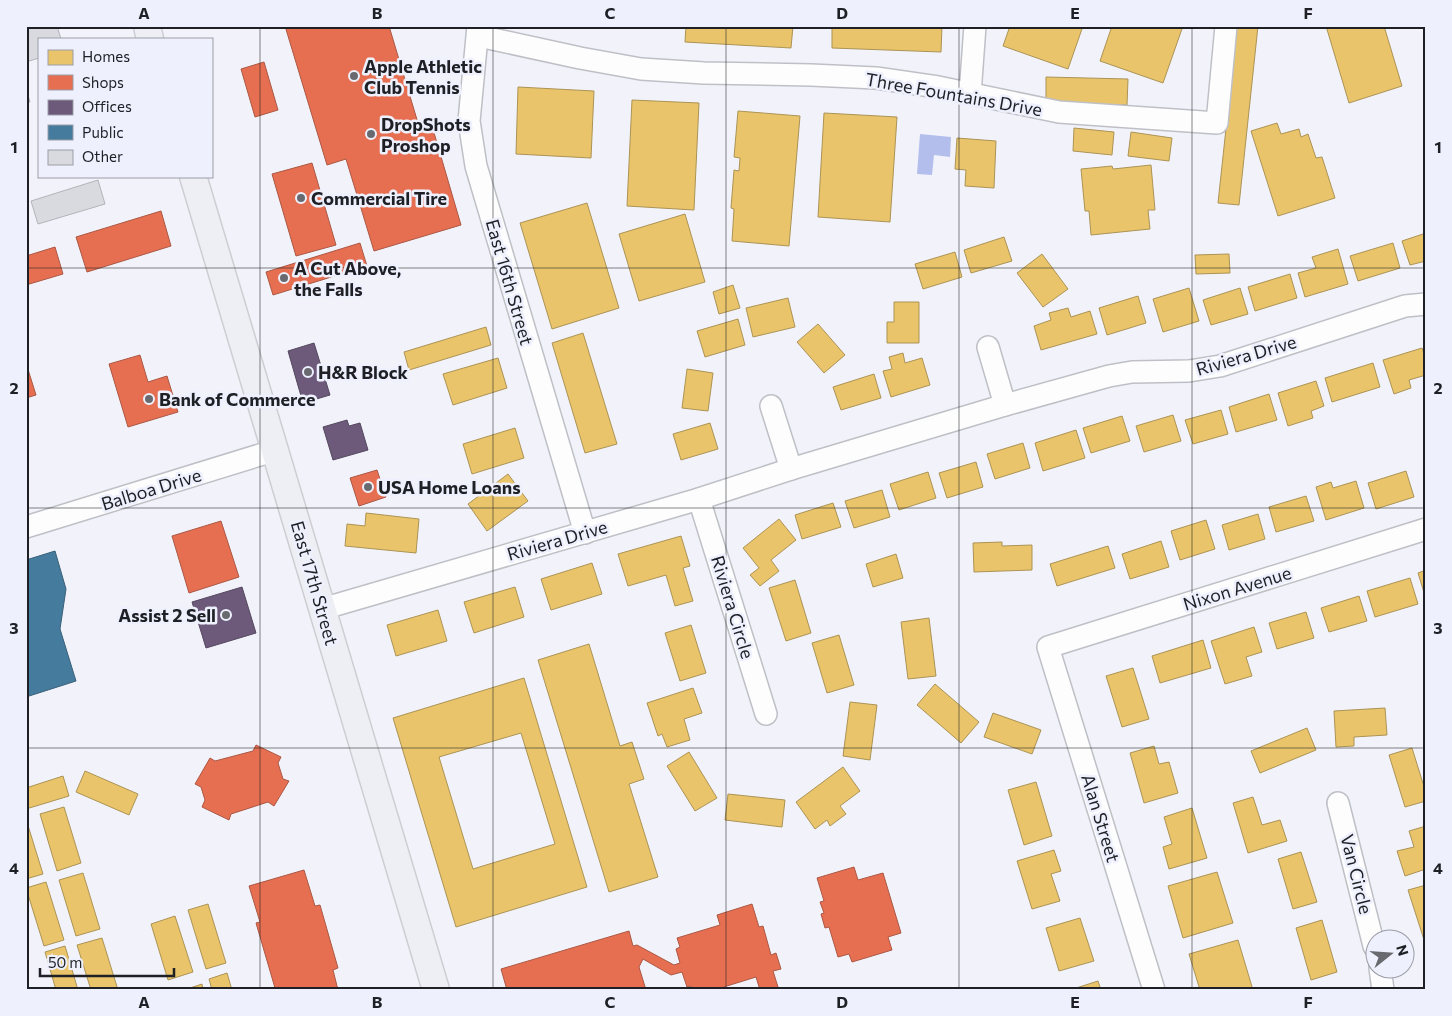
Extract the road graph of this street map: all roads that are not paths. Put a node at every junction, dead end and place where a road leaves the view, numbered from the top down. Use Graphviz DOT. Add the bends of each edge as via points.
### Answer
graph roads {
  1 [pos="975,26"];
  2 [pos="1226,26"];
  3 [pos="478,30"];
  4 [pos="970,94"];
  5 [pos="194,178"];
  6 [pos="1426,304"];
  7 [pos="988,347"];
  8 [pos="1006,405"];
  9 [pos="771,406"];
  10 [pos="276,450"];
  11 [pos="791,469"];
  12 [pos="699,499"];
  13 [pos="26,527"];
  14 [pos="1426,529"];
  15 [pos="585,533"];
  16 [pos="322,608"];
  17 [pos="1048,647"];
  18 [pos="766,714"];
  19 [pos="1338,803"];
  20 [pos="1369,928"];
  21 [pos="436,990"];
  22 [pos="1154,990"];
  1 -- 4 [label="street"];
  2 -- 4 [label="street, Three Fountains Drive" via="1217,123 1059,112"];
  3 -- 4 [label="street, Three Fountains Drive" via="488,38 641,69 876,78"];
  3 -- 15 [label="street, East 16th Street" via="469,121 476,166"];
  5 -- 10 [label="main road, East 17th Street"];
  6 -- 8 [label="street, Riviera Drive" via="1405,306 1220,366 1124,374"];
  7 -- 8 [label="street"];
  8 -- 11 [label="street, Riviera Drive"];
  9 -- 11 [label="street"];
  10 -- 13 [label="street, Balboa Drive"];
  10 -- 16 [label="main road, East 17th Street"];
  11 -- 12 [label="street, Riviera Drive"];
  12 -- 15 [label="street, Riviera Drive"];
  12 -- 18 [label="street, Riviera Circle"];
  14 -- 17 [label="street, Nixon Avenue"];
  15 -- 16 [label="street, Riviera Drive"];
  16 -- 21 [label="main road, East 17th Street"];
  17 -- 22 [label="street, Alan Street"];
  19 -- 20 [label="street, Van Circle"];
}
